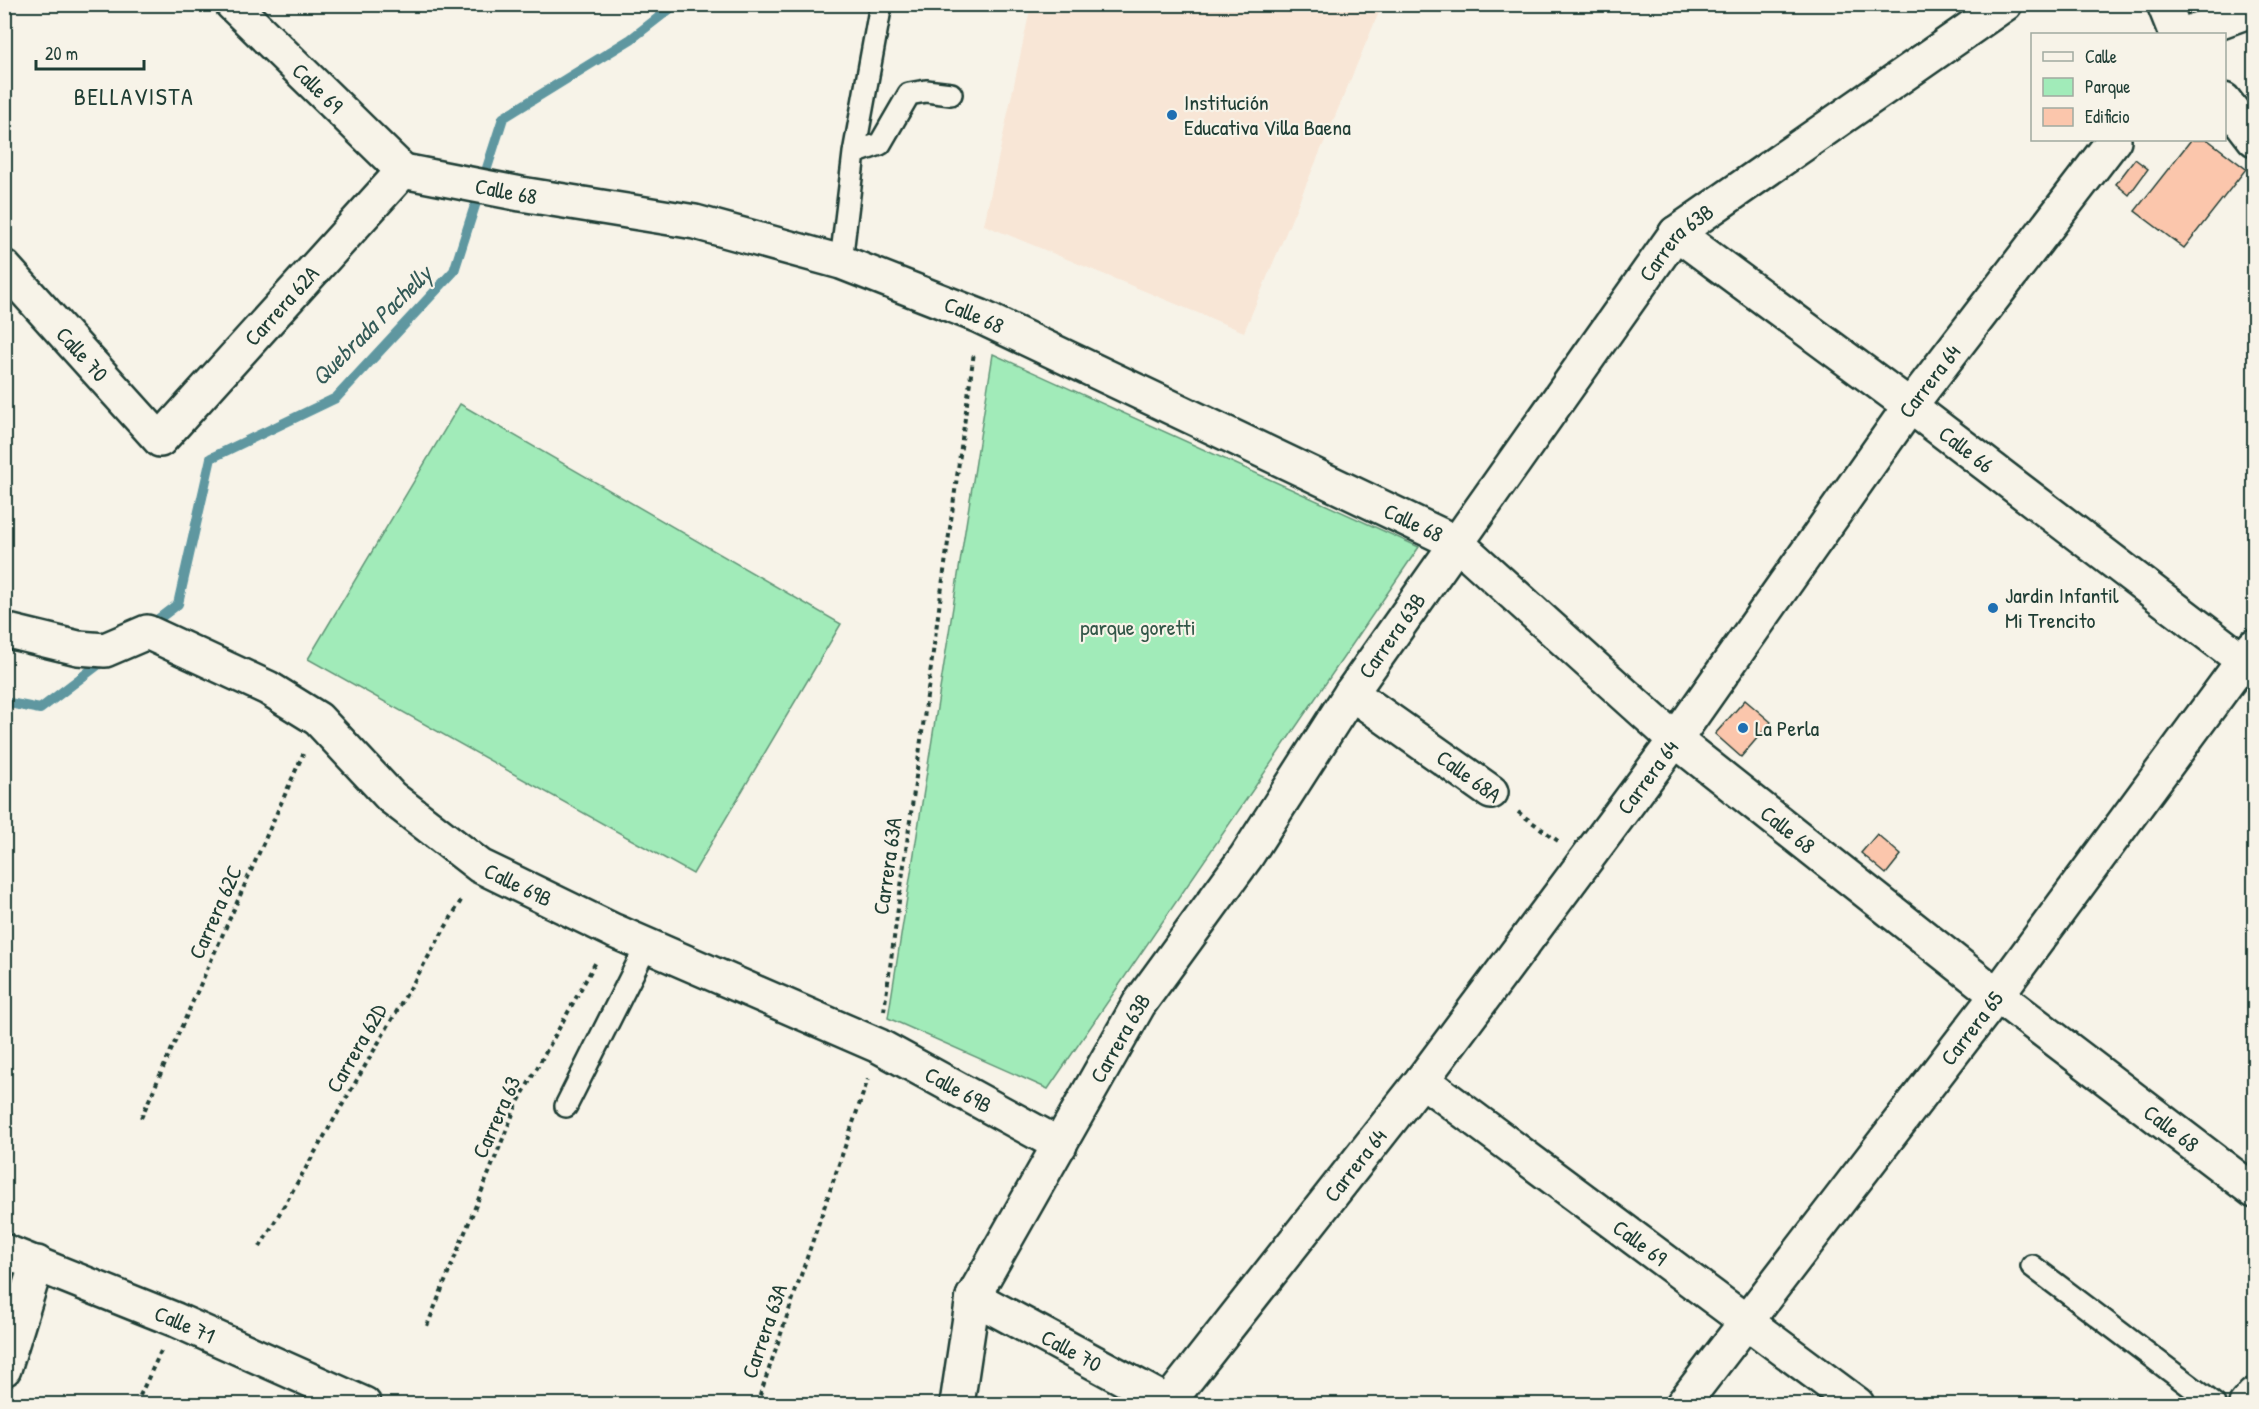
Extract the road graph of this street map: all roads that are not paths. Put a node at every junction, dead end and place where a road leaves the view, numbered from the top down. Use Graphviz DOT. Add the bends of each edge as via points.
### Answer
graph roads {
  1 [pos="232,4"];
  2 [pos="881,4"];
  3 [pos="2005,4"];
  4 [pos="2164,4"];
  5 [pos="2254,9"];
  6 [pos="2176,33"];
  7 [pos="2188,33"];
  8 [pos="951,94"];
  9 [pos="2226,103"];
  10 [pos="2254,139"];
  11 [pos="2113,141"];
  12 [pos="854,153"];
  13 [pos="403,171"];
  14 [pos="1676,232"];
  15 [pos="841,262"];
  16 [pos="4,267"];
  17 [pos="1910,406"];
  18 [pos="160,440"];
  19 [pos="1457,543"];
  20 [pos="4,630"];
  21 [pos="2251,658"];
  22 [pos="1352,693"];
  23 [pos="1675,740"];
  24 [pos="1491,792"];
  25 [pos="646,945"];
  26 [pos="1997,995"];
  27 [pos="1422,1080"];
  28 [pos="566,1106"];
  29 [pos="1060,1145"];
  30 [pos="2254,1191"];
  31 [pos="4,1251"];
  32 [pos="37,1263"];
  33 [pos="2032,1266"];
  34 [pos="973,1297"];
  35 [pos="1746,1322"];
  36 [pos="4,1369"];
  37 [pos="2254,1395"];
  38 [pos="363,1404"];
  39 [pos="957,1404"];
  40 [pos="1169,1404"];
  41 [pos="1683,1404"];
  42 [pos="1857,1404"];
  43 [pos="2214,1404"];
  44 [pos="2246,1404"];
  1 -- 13 [label="street, Calle 69"];
  2 -- 12 [label="lane"];
  3 -- 14 [label="street, Carrera 63B"];
  4 -- 6 [label="street"];
  5 -- 7 [label="street"];
  8 -- 12 [label="lane" via="909,94 880,144"];
  9 -- 10 [label="street"];
  11 -- 17 [label="street, Carrera 64"];
  12 -- 15 [label="lane"];
  13 -- 15 [label="street, Calle 68" via="695,222"];
  13 -- 18 [label="street, Carrera 62A"];
  14 -- 17 [label="street, Calle 66"];
  14 -- 19 [label="street, Carrera 63B"];
  15 -- 19 [label="street, Calle 68" via="980,316"];
  16 -- 18 [label="street, Calle 70"];
  17 -- 21 [label="street, Calle 66"];
  17 -- 23 [label="street, Carrera 64"];
  19 -- 22 [label="street, Carrera 63B"];
  19 -- 23 [label="street, Calle 68"];
  20 -- 25 [label="street, Calle 69B" via="78,648 105,650 147,632 268,688 318,719 391,797 480,866"];
  21 -- 26 [label="street, Carrera 65"];
  22 -- 24 [label="street, Calle 68A"];
  22 -- 29 [label="street, Carrera 63B" via="1246,857 1139,1004"];
  23 -- 26 [label="street, Calle 68"];
  23 -- 27 [label="street, Carrera 64"];
  25 -- 28 [label="lane"];
  25 -- 29 [label="street, Calle 69B" via="879,1046"];
  26 -- 30 [label="street, Calle 68"];
  26 -- 35 [label="street, Carrera 65"];
  27 -- 35 [label="street, Calle 69"];
  27 -- 40 [label="street, Carrera 64"];
  29 -- 34 [label="street, Carrera 63B"];
  31 -- 32 [label="street, Calle 71"];
  32 -- 36 [label="street"];
  32 -- 38 [label="street, Calle 71"];
  33 -- 43 [label="lane"];
  34 -- 39 [label="street, Carrera 63B"];
  34 -- 40 [label="street, Calle 70"];
  35 -- 41 [label="street, Carrera 65"];
  35 -- 42 [label="street, Calle 69"];
  37 -- 44 [label="street"];
}
